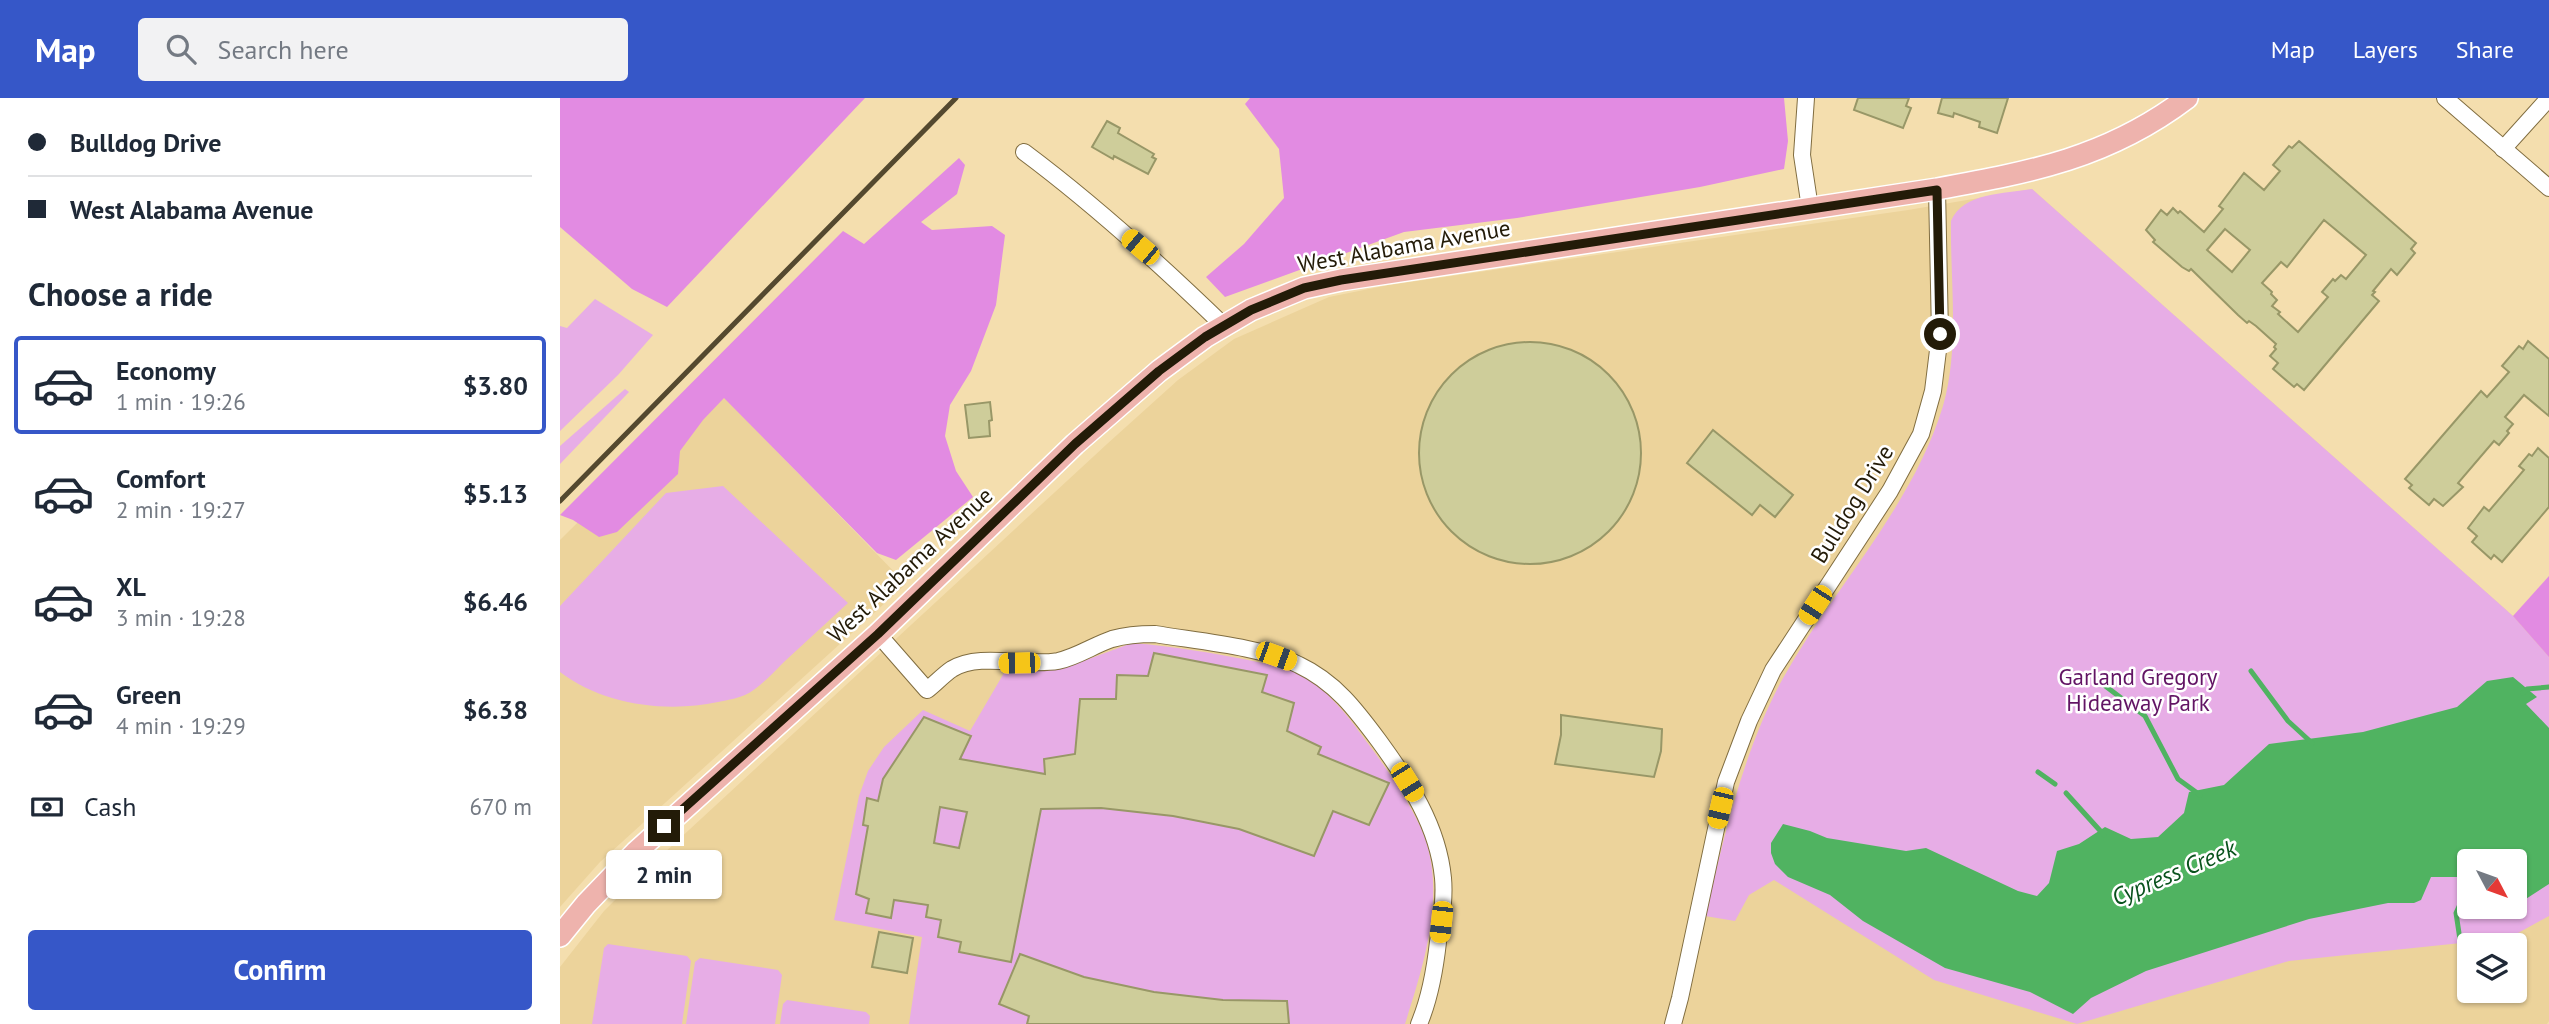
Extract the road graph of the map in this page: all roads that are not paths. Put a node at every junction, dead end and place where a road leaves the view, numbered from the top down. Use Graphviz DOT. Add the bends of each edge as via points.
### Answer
graph roads {
  1 [pos="1806,98"];
  2 [pos="2187,98"];
  3 [pos="2445,98"];
  4 [pos="2549,98"];
  5 [pos="2503,149"];
  6 [pos="1024,152"];
  7 [pos="2549,188"];
  8 [pos="1937,190"];
  9 [pos="1810,208"];
  10 [pos="1224,326"];
  11 [pos="878,634"];
  12 [pos="560,936"];
  13 [pos="1419,1024"];
  14 [pos="1673,1024"];
  1 -- 9 [label="street" via="1802,155"];
  2 -- 8 [label="main road, West Alabama Avenue" via="2136,131 2082,157 2029,173"];
  3 -- 5 [label="street"];
  4 -- 5 [label="street"];
  5 -- 7 [label="street"];
  6 -- 10 [label="street" via="1140,247"];
  8 -- 9 [label="main road, West Alabama Avenue"];
  8 -- 14 [label="street, Bulldog Drive" via="1941,315 1925,423 1890,491 1773,670 1745,730 1726,782"];
  9 -- 10 [label="main road, West Alabama Avenue" via="1341,280 1276,298"];
  10 -- 11 [label="main road, West Alabama Avenue" via="1118,405"];
  11 -- 12 [label="main road, West Alabama Avenue" via="636,852"];
  11 -- 13 [label="street" via="927,690 952,669 966,664 1060,661 1111,639 1143,634 1276,656 1327,682 1343,695 1398,768 1426,814 1439,857 1441,922 1429,998"];
}
